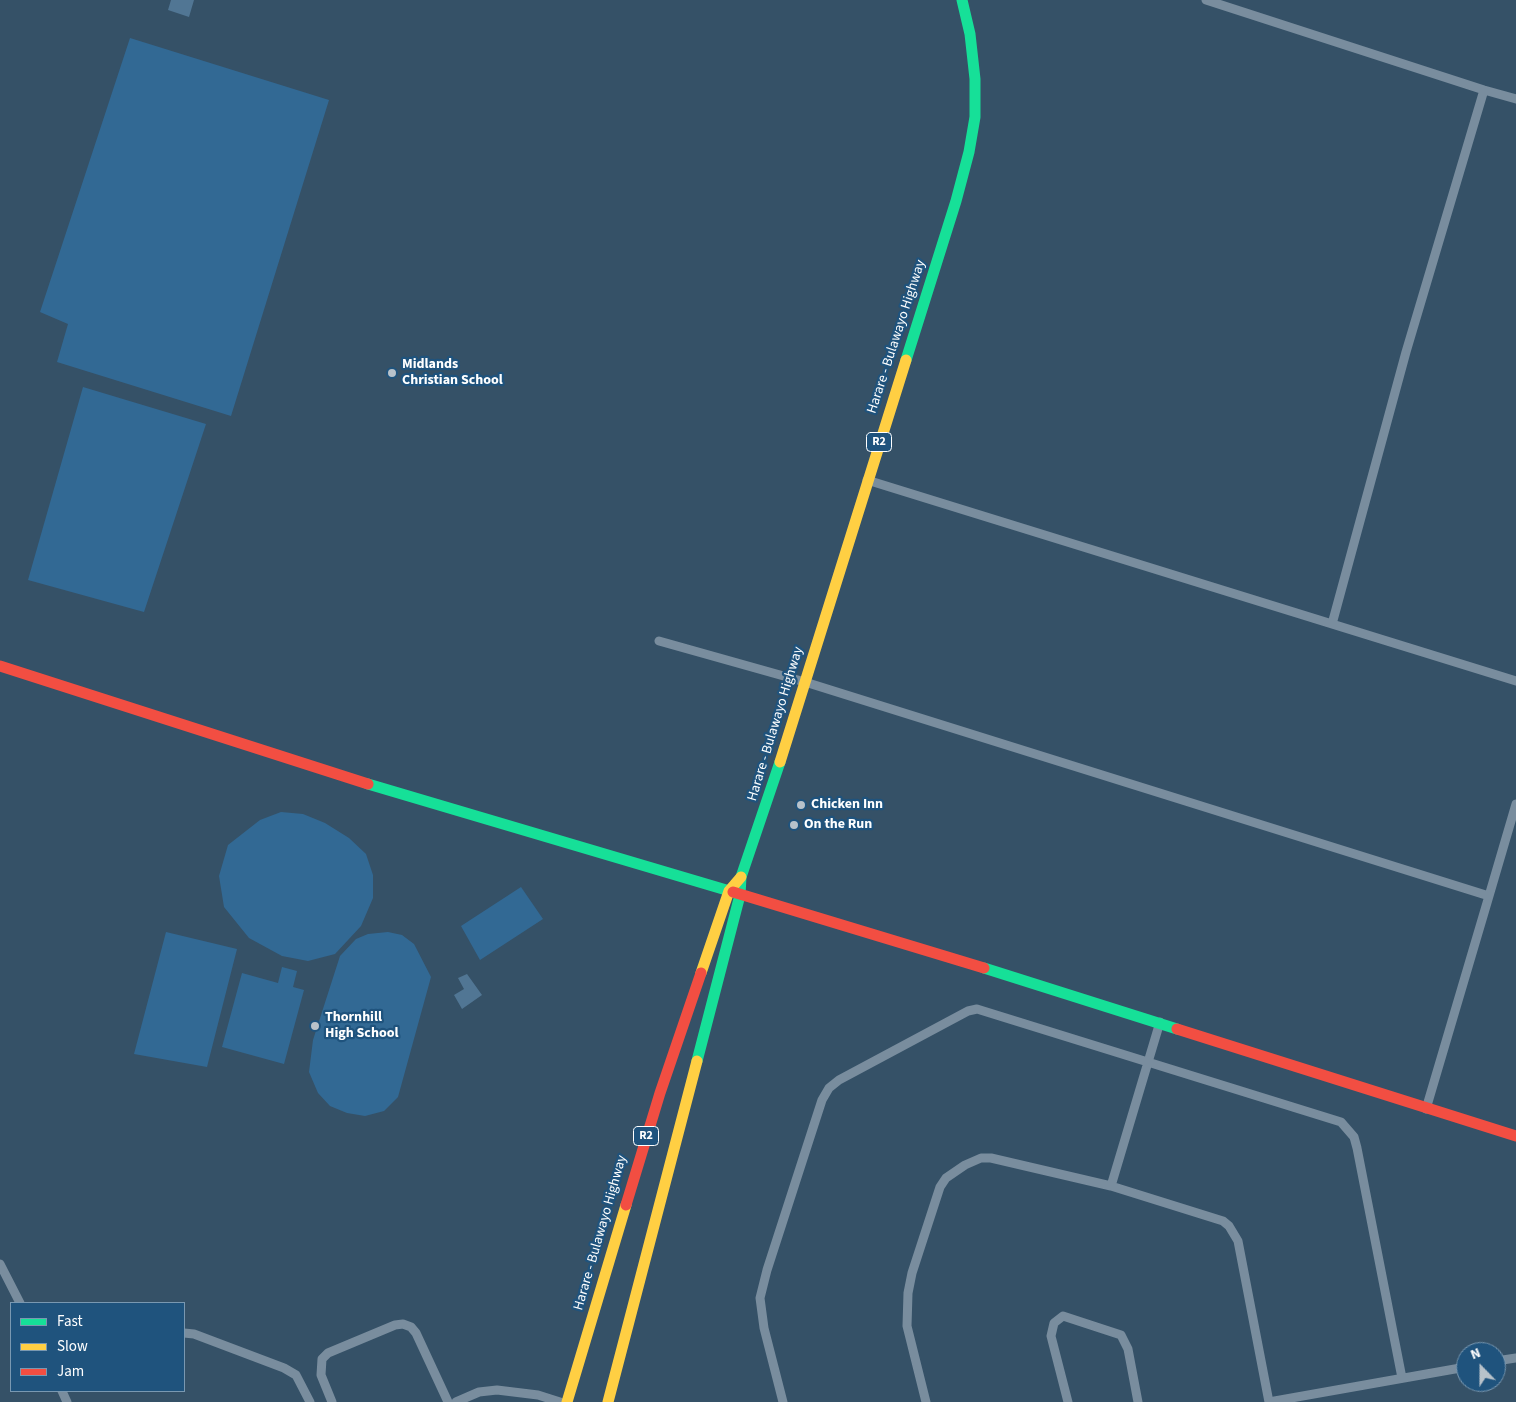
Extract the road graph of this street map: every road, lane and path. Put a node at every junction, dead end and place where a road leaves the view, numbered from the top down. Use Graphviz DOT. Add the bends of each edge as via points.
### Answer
graph roads {
  1 [pos="962,0"];
  2 [pos="1206,0"];
  3 [pos="1484,90"];
  4 [pos="1516,98"];
  5 [pos="867,480"];
  6 [pos="1332,624"];
  7 [pos="659,641"];
  8 [pos="0,666"];
  9 [pos="1516,681"];
  10 [pos="805,682"];
  11 [pos="1516,804"];
  12 [pos="740,877"];
  13 [pos="729,891"];
  14 [pos="740,895"];
  15 [pos="1489,896"];
  16 [pos="1160,1022"];
  17 [pos="1149,1063"];
  18 [pos="1426,1109"];
  19 [pos="1516,1136"];
  20 [pos="1111,1186"];
  21 [pos="0,1264"];
  22 [pos="19,1302"];
  23 [pos="185,1333"];
  24 [pos="1456,1369"];
  25 [pos="1402,1378"];
  26 [pos="310,1402"];
  27 [pos="332,1402"];
  28 [pos="448,1402"];
  29 [pos="456,1402"];
  30 [pos="560,1402"];
  31 [pos="567,1402"];
  32 [pos="608,1402"];
  33 [pos="783,1402"];
  34 [pos="926,1402"];
  35 [pos="1068,1402"];
  36 [pos="1138,1402"];
  37 [pos="1269,1402"];
  1 -- 5 [label="main road, Harare - Bulawayo Highway / R2" via="975,79 975,117 969,152"];
  2 -- 3 [label="street"];
  3 -- 4 [label="street"];
  3 -- 6 [label="street" via="1406,352"];
  5 -- 6 [label="street"];
  5 -- 10 [label="main road, Harare - Bulawayo Highway / R2"];
  6 -- 9 [label="street"];
  7 -- 10 [label="street"];
  8 -- 13 [label="main road" via="371,785"];
  10 -- 12 [label="main road, Harare - Bulawayo Highway / R2"];
  10 -- 15 [label="street"];
  11 -- 15 [label="street"];
  12 -- 13 [label="main road, Harare - Bulawayo Highway / R2"];
  12 -- 14 [label="main road, Harare - Bulawayo Highway / R2"];
  13 -- 14 [label="main road"];
  13 -- 31 [label="main road, Harare - Bulawayo Highway / R2" via="642,1149"];
  14 -- 16 [label="main road"];
  14 -- 32 [label="main road, Harare - Bulawayo Highway / R2"];
  15 -- 18 [label="street"];
  16 -- 17 [label="street"];
  16 -- 18 [label="main road"];
  17 -- 20 [label="street"];
  17 -- 25 [label="street" via="1341,1122 1349,1128 1357,1148"];
  17 -- 33 [label="street" via="977,1009 829,1088 822,1100 760,1298 764,1328"];
  18 -- 19 [label="main road"];
  20 -- 34 [label="street" via="991,1158 981,1158 965,1165 946,1178 940,1187 908,1293 907,1326"];
  20 -- 37 [label="street" via="1222,1221 1234,1233"];
  21 -- 22 [label="street"];
  23 -- 26 [label="street" via="284,1368 296,1375"];
  24 -- 25 [label="street"];
  25 -- 37 [label="street"];
  27 -- 28 [label="street" via="321,1375 322,1359 403,1324 416,1332"];
  29 -- 30 [label="street" via="479,1392 497,1390"];
  35 -- 36 [label="street" via="1051,1336 1054,1323 1062,1316 1121,1335 1128,1349"];
}
